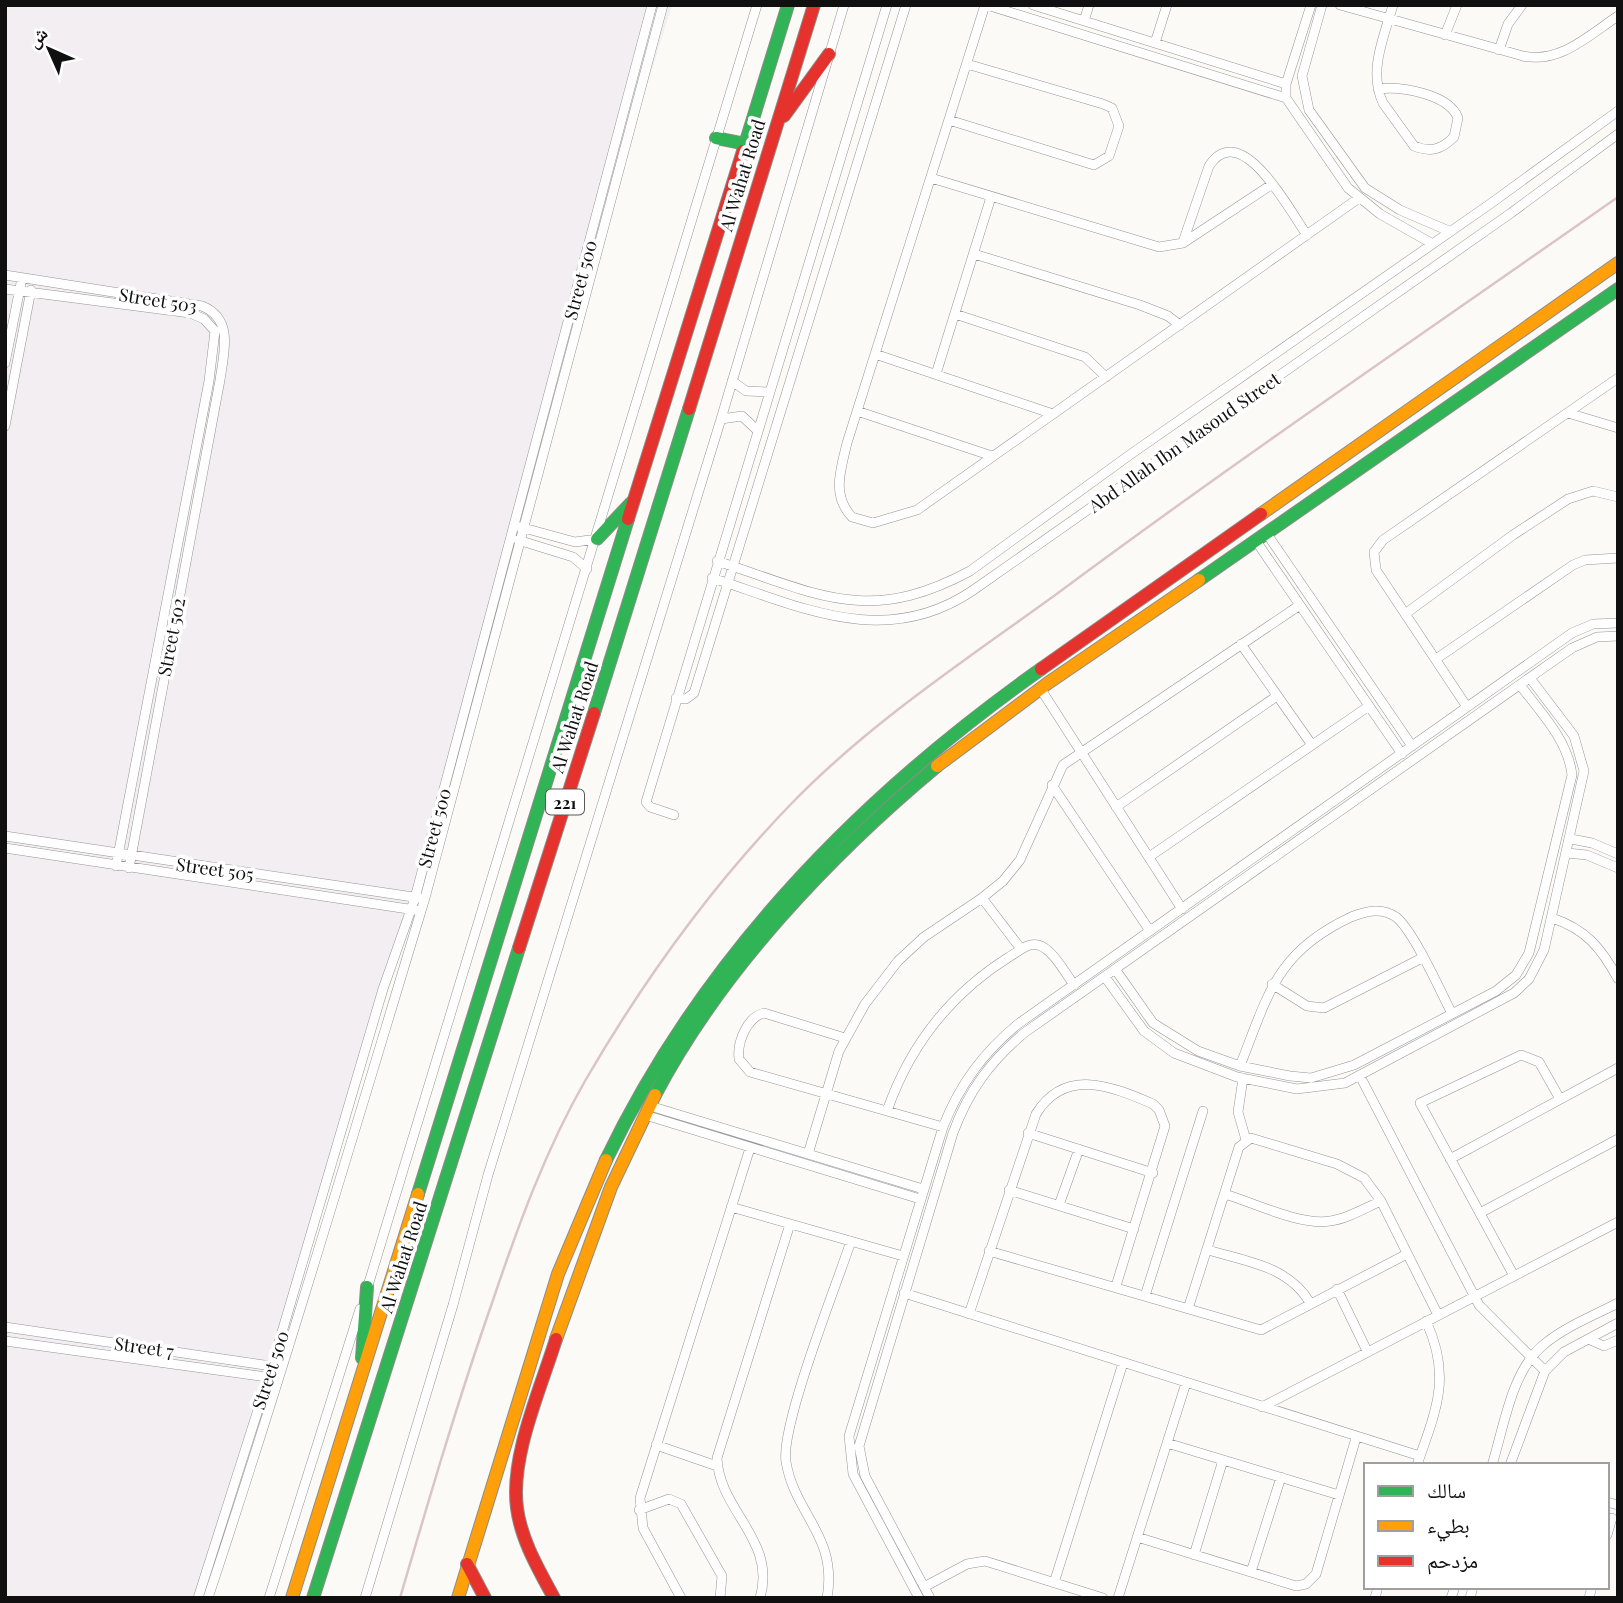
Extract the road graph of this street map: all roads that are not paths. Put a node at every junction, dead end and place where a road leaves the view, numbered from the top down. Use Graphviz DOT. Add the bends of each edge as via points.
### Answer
graph roads {
  1 [pos="652,5"];
  2 [pos="663,5"];
  3 [pos="757,5"];
  4 [pos="788,5"];
  5 [pos="814,5"];
  6 [pos="844,5"];
  7 [pos="887,5"];
  8 [pos="906,5"];
  9 [pos="986,5"];
  10 [pos="1034,5"];
  11 [pos="1089,5"];
  12 [pos="1167,5"];
  13 [pos="1311,5"];
  14 [pos="1322,5"];
  15 [pos="1339,5"];
  16 [pos="1393,5"];
  17 [pos="1457,5"];
  18 [pos="1522,5"];
  19 [pos="1618,16"];
  20 [pos="1389,19"];
  21 [pos="1084,21"];
  22 [pos="881,24"];
  23 [pos="898,31"];
  24 [pos="1445,35"];
  25 [pos="1155,43"];
  26 [pos="645,50"];
  27 [pos="1499,50"];
  28 [pos="829,54"];
  29 [pos="967,64"];
  30 [pos="1286,84"];
  31 [pos="1378,89"];
  32 [pos="1286,98"];
  33 [pos="1618,111"];
  34 [pos="949,120"];
  35 [pos="776,126"];
  36 [pos="1618,134"];
  37 [pos="716,138"];
  38 [pos="746,144"];
  39 [pos="1331,144"];
  40 [pos="1321,151"];
  41 [pos="1544,166"];
  42 [pos="931,178"];
  43 [pos="1556,181"];
  44 [pos="1271,185"];
  45 [pos="991,197"];
  46 [pos="1359,198"];
  47 [pos="599,206"];
  48 [pos="610,209"];
  49 [pos="1449,231"];
  50 [pos="1307,235"];
  51 [pos="1182,243"];
  52 [pos="1431,243"];
  53 [pos="974,254"];
  54 [pos="1618,263"];
  55 [pos="5,275"];
  56 [pos="22,278"];
  57 [pos="33,279"];
  58 [pos="5,289"];
  59 [pos="1618,289"];
  60 [pos="18,291"];
  61 [pos="30,293"];
  62 [pos="124,294"];
  63 [pos="125,306"];
  64 [pos="955,314"];
  65 [pos="1180,324"];
  66 [pos="875,354"];
  67 [pos="559,357"];
  68 [pos="569,359"];
  69 [pos="5,363"];
  70 [pos="936,374"];
  71 [pos="1105,377"];
  72 [pos="1618,378"];
  73 [pos="10,379"];
  74 [pos="732,381"];
  75 [pos="769,392"];
  76 [pos="1214,397"];
  77 [pos="210,405"];
  78 [pos="857,411"];
  79 [pos="1568,412"];
  80 [pos="1053,414"];
  81 [pos="1226,414"];
  82 [pos="1401,416"];
  83 [pos="542,417"];
  84 [pos="553,419"];
  85 [pos="721,419"];
  86 [pos="5,426"];
  87 [pos="1618,428"];
  88 [pos="758,431"];
  89 [pos="1413,432"];
  90 [pos="992,456"];
  91 [pos="189,479"];
  92 [pos="201,481"];
  93 [pos="1618,497"];
  94 [pos="635,498"];
  95 [pos="513,526"];
  96 [pos="524,528"];
  97 [pos="1261,537"];
  98 [pos="510,538"];
  99 [pos="597,539"];
  100 [pos="521,541"];
  101 [pos="1618,558"];
  102 [pos="717,561"];
  103 [pos="732,566"];
  104 [pos="587,569"];
  105 [pos="712,578"];
  106 [pos="727,583"];
  107 [pos="493,604"];
  108 [pos="1300,605"];
  109 [pos="504,607"];
  110 [pos="1405,614"];
  111 [pos="1618,623"];
  112 [pos="1618,636"];
  113 [pos="1241,644"];
  114 [pos="1436,659"];
  115 [pos="1530,678"];
  116 [pos="1520,685"];
  117 [pos="1040,688"];
  118 [pos="1277,696"];
  119 [pos="676,698"];
  120 [pos="1369,706"];
  121 [pos="1467,707"];
  122 [pos="979,713"];
  123 [pos="988,726"];
  124 [pos="1312,745"];
  125 [pos="1412,746"];
  126 [pos="1080,751"];
  127 [pos="1402,754"];
  128 [pos="1052,785"];
  129 [pos="1116,807"];
  130 [pos="674,815"];
  131 [pos="5,836"];
  132 [pos="1571,839"];
  133 [pos="5,848"];
  134 [pos="1567,853"];
  135 [pos="118,854"];
  136 [pos="1618,854"];
  137 [pos="131,856"];
  138 [pos="1149,857"];
  139 [pos="116,866"];
  140 [pos="129,868"];
  141 [pos="1618,868"];
  142 [pos="420,898"];
  143 [pos="982,898"];
  144 [pos="1182,909"];
  145 [pos="417,910"];
  146 [pos="1552,918"];
  147 [pos="1150,931"];
  148 [pos="1021,949"];
  149 [pos="1422,958"];
  150 [pos="1115,970"];
  151 [pos="1105,977"];
  152 [pos="1618,979"];
  153 [pos="1272,984"];
  154 [pos="1074,985"];
  155 [pos="1452,1014"];
  156 [pos="845,1038"];
  157 [pos="1240,1066"];
  158 [pos="1618,1068"];
  159 [pos="1360,1076"];
  160 [pos="1243,1078"];
  161 [pos="826,1093"];
  162 [pos="1560,1099"];
  163 [pos="647,1110"];
  164 [pos="887,1111"];
  165 [pos="1203,1111"];
  166 [pos="943,1127"];
  167 [pos="1028,1133"];
  168 [pos="1618,1139"];
  169 [pos="1246,1140"];
  170 [pos="750,1147"];
  171 [pos="1079,1149"];
  172 [pos="807,1153"];
  173 [pos="1450,1159"];
  174 [pos="932,1162"];
  175 [pos="942,1165"];
  176 [pos="1153,1173"];
  177 [pos="923,1189"];
  178 [pos="1009,1190"];
  179 [pos="1225,1194"];
  180 [pos="920,1199"];
  181 [pos="1381,1201"];
  182 [pos="1059,1205"];
  183 [pos="731,1207"];
  184 [pos="1480,1213"];
  185 [pos="1618,1223"];
  186 [pos="790,1224"];
  187 [pos="1134,1229"];
  188 [pos="851,1241"];
  189 [pos="1208,1250"];
  190 [pos="989,1251"];
  191 [pos="1407,1254"];
  192 [pos="904,1256"];
  193 [pos="1514,1276"];
  194 [pos="1116,1286"];
  195 [pos="367,1287"];
  196 [pos="1337,1289"];
  197 [pos="904,1293"];
  198 [pos="1145,1296"];
  199 [pos="1474,1296"];
  200 [pos="1310,1303"];
  201 [pos="1618,1303"];
  202 [pos="1188,1310"];
  203 [pos="969,1314"];
  204 [pos="1438,1315"];
  205 [pos="1426,1321"];
  206 [pos="1618,1323"];
  207 [pos="5,1327"];
  208 [pos="1588,1339"];
  209 [pos="1618,1340"];
  210 [pos="5,1341"];
  211 [pos="1367,1351"];
  212 [pos="872,1358"];
  213 [pos="1530,1359"];
  214 [pos="883,1361"];
  215 [pos="1123,1363"];
  216 [pos="272,1366"];
  217 [pos="283,1368"];
  218 [pos="1545,1371"];
  219 [pos="269,1377"];
  220 [pos="279,1378"];
  221 [pos="1186,1383"];
  222 [pos="360,1384"];
  223 [pos="1262,1407"];
  224 [pos="1356,1438"];
  225 [pos="1167,1443"];
  226 [pos="247,1444"];
  227 [pos="656,1445"];
  228 [pos="258,1447"];
  229 [pos="502,1451"];
  230 [pos="520,1456"];
  231 [pos="1223,1460"];
  232 [pos="1419,1460"];
  233 [pos="1493,1463"];
  234 [pos="1511,1463"];
  235 [pos="718,1466"];
  236 [pos="1281,1478"];
  237 [pos="1339,1495"];
  238 [pos="639,1510"];
  239 [pos="881,1515"];
  240 [pos="1137,1537"];
  241 [pos="1194,1555"];
  242 [pos="217,1556"];
  243 [pos="467,1564"];
  244 [pos="1251,1572"];
  245 [pos="1054,1583"];
  246 [pos="924,1587"];
  247 [pos="198,1598"];
  248 [pos="208,1598"];
  249 [pos="270,1598"];
  250 [pos="292,1598"];
  251 [pos="313,1598"];
  252 [pos="365,1598"];
  253 [pos="458,1598"];
  254 [pos="485,1598"];
  255 [pos="554,1598"];
  256 [pos="681,1598"];
  257 [pos="720,1598"];
  258 [pos="760,1598"];
  259 [pos="827,1598"];
  260 [pos="919,1598"];
  261 [pos="930,1598"];
  262 [pos="1102,1598"];
  263 [pos="1118,1598"];
  1 -- 26 [label="street"];
  2 -- 26 [label="street"];
  3 -- 37 [label="street, Al Wahat Road / 221"];
  4 -- 38 [label="main road, Al Wahat Road / 221"];
  5 -- 35 [label="main road, Al Wahat Road / 221"];
  6 -- 28 [label="street, 221"];
  7 -- 22 [label="street"];
  8 -- 23 [label="street"];
  9 -- 29 [label="street"];
  9 -- 32 [label="street"];
  10 -- 21 [label="street"];
  11 -- 21 [label="street"];
  12 -- 25 [label="street"];
  13 -- 30 [label="street"];
  14 -- 39 [label="street" via="1302,76 1309,110"];
  15 -- 20 [label="street"];
  16 -- 20 [label="street"];
  17 -- 24 [label="street"];
  18 -- 27 [label="street" via="1508,24"];
  19 -- 27 [label="street" via="1553,57 1533,59"];
  20 -- 24 [label="street"];
  20 -- 31 [label="street" via="1376,71"];
  21 -- 25 [label="street"];
  22 -- 23 [label="street"];
  22 -- 75 [label="street"];
  23 -- 103 [label="street"];
  24 -- 27 [label="street"];
  25 -- 30 [label="street"];
  26 -- 47 [label="street, Street 500"];
  26 -- 48 [label="street, Street 500"];
  28 -- 35 [label="main road"];
  28 -- 74 [label="street, 221"];
  29 -- 34 [label="street"];
  29 -- 34 [label="street" via="1103,104 1117,116 1119,126 1109,156 1094,165"];
  30 -- 32 [label="street"];
  31 -- 31 [label="street" via="1415,146 1439,149 1454,137 1458,118 1451,106 1402,89"];
  32 -- 40 [label="street"];
  33 -- 41 [label="street, Abd Allah Ibn Masoud Street"];
  34 -- 42 [label="street"];
  35 -- 251 [label="main road, Al Wahat Road / 221"];
  36 -- 43 [label="street, Abd Allah Ibn Masoud Street"];
  37 -- 38 [label="main road"];
  37 -- 99 [label="street, Al Wahat Road / 221"];
  38 -- 94 [label="main road, Al Wahat Road / 221"];
  39 -- 40 [label="street"];
  39 -- 49 [label="street" via="1355,178 1376,197"];
  40 -- 46 [label="street"];
  41 -- 43 [label="street"];
  41 -- 49 [label="street, Abd Allah Ibn Masoud Street"];
  42 -- 45 [label="street"];
  42 -- 66 [label="street"];
  43 -- 81 [label="street, Abd Allah Ibn Masoud Street"];
  44 -- 50 [label="street"];
  44 -- 51 [label="street"];
  44 -- 51 [label="street" via="1244,153 1234,150 1214,158"];
  45 -- 51 [label="street" via="1147,245"];
  45 -- 53 [label="street"];
  46 -- 50 [label="street"];
  46 -- 52 [label="street"];
  47 -- 48 [label="street"];
  47 -- 67 [label="street, Street 500"];
  48 -- 68 [label="street, Street 500"];
  49 -- 52 [label="street, Abd Allah Ibn Masoud Street"];
  50 -- 65 [label="street"];
  52 -- 76 [label="street, Abd Allah Ibn Masoud Street"];
  53 -- 64 [label="street"];
  53 -- 65 [label="street" via="1140,305"];
  54 -- 82 [label="main road"];
  55 -- 56 [label="street, Street 503"];
  56 -- 57 [label="street, Street 503"];
  56 -- 60 [label="street"];
  57 -- 61 [label="street"];
  57 -- 62 [label="street, Street 503"];
  58 -- 60 [label="street, Street 503"];
  59 -- 89 [label="main road"];
  60 -- 61 [label="street, Street 503"];
  60 -- 69 [label="street"];
  61 -- 63 [label="street, Street 503"];
  61 -- 73 [label="street"];
  62 -- 63 [label="street"];
  62 -- 77 [label="street, Street 503" via="202,306 221,320 224,349"];
  63 -- 77 [label="street, Street 503" via="190,313 210,324 215,340"];
  64 -- 70 [label="street"];
  64 -- 71 [label="street" via="1085,357"];
  65 -- 71 [label="street"];
  66 -- 70 [label="street"];
  66 -- 78 [label="street"];
  67 -- 68 [label="street"];
  67 -- 83 [label="street, Street 500"];
  68 -- 84 [label="street, Street 500"];
  70 -- 80 [label="street"];
  71 -- 80 [label="street"];
  72 -- 79 [label="street"];
  73 -- 86 [label="street"];
  74 -- 75 [label="street" via="746,391"];
  74 -- 85 [label="street, 221"];
  75 -- 88 [label="street"];
  76 -- 81 [label="street"];
  76 -- 103 [label="street, Abd Allah Ibn Masoud Street" via="970,571 924,593 899,600 848,601"];
  77 -- 91 [label="street, Street 502"];
  77 -- 92 [label="street, Street 502"];
  78 -- 90 [label="street"];
  78 -- 90 [label="street" via="838,482 839,498 852,517 862,522 885,522 917,510"];
  79 -- 87 [label="street"];
  79 -- 110 [label="street" via="1379,543 1374,566"];
  80 -- 90 [label="street"];
  81 -- 106 [label="street, Abd Allah Ibn Masoud Street" via="967,595 923,614 851,621"];
  82 -- 89 [label="main road"];
  82 -- 122 [label="main road"];
  83 -- 84 [label="street"];
  83 -- 95 [label="street, Street 500"];
  84 -- 96 [label="street, Street 500"];
  85 -- 88 [label="street" via="742,416"];
  85 -- 252 [label="street, 221" via="488,1175"];
  88 -- 102 [label="street"];
  89 -- 97 [label="main road"];
  91 -- 92 [label="street"];
  91 -- 135 [label="street, Street 502"];
  92 -- 137 [label="street, Street 502"];
  93 -- 110 [label="street" via="1593,492 1568,499"];
  94 -- 99 [label="main road"];
  94 -- 222 [label="main road, Al Wahat Road / 221"];
  95 -- 96 [label="street"];
  95 -- 98 [label="street, Street 500"];
  96 -- 99 [label="street" via="575,542"];
  96 -- 100 [label="street, Street 500"];
  97 -- 108 [label="street"];
  97 -- 117 [label="main road"];
  97 -- 125 [label="street"];
  98 -- 100 [label="street"];
  98 -- 107 [label="street, Street 500"];
  99 -- 104 [label="street, Al Wahat Road / 221"];
  100 -- 104 [label="street" via="569,555"];
  100 -- 109 [label="street, Street 500"];
  101 -- 114 [label="street" via="1585,560 1564,570"];
  102 -- 103 [label="street, Abd Allah Ibn Masoud Street"];
  102 -- 105 [label="street"];
  103 -- 106 [label="street"];
  104 -- 195 [label="street, Al Wahat Road / 221"];
  105 -- 106 [label="street, Abd Allah Ibn Masoud Street"];
  105 -- 119 [label="street"];
  106 -- 119 [label="street" via="694,694"];
  107 -- 109 [label="street"];
  107 -- 142 [label="street, Street 500"];
  108 -- 113 [label="street"];
  108 -- 120 [label="street"];
  109 -- 142 [label="street, Street 500"];
  110 -- 114 [label="street"];
  111 -- 121 [label="street" via="1593,624 1572,633"];
  112 -- 115 [label="street" via="1584,641"];
  113 -- 118 [label="street"];
  113 -- 126 [label="street"];
  114 -- 121 [label="street"];
  115 -- 116 [label="street"];
  115 -- 132 [label="street" via="1581,752 1582,790"];
  116 -- 150 [label="street"];
  116 -- 155 [label="street" via="1563,743 1572,775 1524,965 1507,984"];
  117 -- 123 [label="main road"];
  117 -- 126 [label="street"];
  118 -- 124 [label="street"];
  118 -- 129 [label="street"];
  119 -- 130 [label="street" via="646,802"];
  120 -- 124 [label="street"];
  120 -- 127 [label="street"];
  121 -- 125 [label="street"];
  122 -- 123 [label="main road"];
  122 -- 229 [label="main road" via="930,750 800,875 726,962 673,1037 630,1111 581,1214"];
  123 -- 163 [label="main road" via="875,823 759,946 686,1044"];
  124 -- 138 [label="street"];
  125 -- 127 [label="street"];
  126 -- 128 [label="street" via="1063,765"];
  126 -- 129 [label="street"];
  127 -- 144 [label="street"];
  128 -- 143 [label="street" via="1020,860"];
  128 -- 147 [label="street"];
  129 -- 138 [label="street"];
  131 -- 135 [label="street, Street 505"];
  132 -- 134 [label="street"];
  132 -- 136 [label="street"];
  133 -- 139 [label="street, Street 505"];
  134 -- 141 [label="street" via="1587,855"];
  134 -- 146 [label="street"];
  135 -- 137 [label="street, Street 505"];
  135 -- 139 [label="street, Street 502"];
  137 -- 140 [label="street, Street 502"];
  137 -- 142 [label="street, Street 505"];
  138 -- 144 [label="street"];
  139 -- 140 [label="street, Street 505"];
  140 -- 145 [label="street, Street 505"];
  142 -- 145 [label="street, Street 500"];
  143 -- 148 [label="street"];
  143 -- 156 [label="street" via="933,930 898,961"];
  144 -- 147 [label="street"];
  145 -- 216 [label="street, Street 500" via="383,989"];
  145 -- 217 [label="street, Street 500"];
  146 -- 152 [label="street" via="1582,931 1594,942"];
  146 -- 159 [label="street" via="1538,966 1514,993"];
  147 -- 154 [label="street"];
  148 -- 154 [label="street" via="1042,945"];
  148 -- 164 [label="street" via="971,984 929,1027 905,1067"];
  149 -- 153 [label="street" via="1324,1008 1307,1006"];
  149 -- 153 [label="street" via="1404,924 1385,911 1373,910 1316,936"];
  149 -- 155 [label="street"];
  150 -- 151 [label="street"];
  150 -- 157 [label="street" via="1153,1023 1182,1043"];
  151 -- 160 [label="street" via="1158,1043 1191,1061"];
  151 -- 175 [label="street" via="1024,1033 985,1069 961,1113"];
  153 -- 157 [label="street"];
  154 -- 166 [label="street" via="994,1044 961,1085"];
  155 -- 157 [label="street" via="1333,1073 1311,1078"];
  156 -- 161 [label="street"];
  156 -- 161 [label="street" via="764,1013 750,1021 739,1047 741,1064 750,1072"];
  158 -- 162 [label="street"];
  159 -- 160 [label="street" via="1313,1089"];
  159 -- 199 [label="street"];
  160 -- 169 [label="street" via="1239,1116"];
  161 -- 164 [label="street"];
  161 -- 172 [label="street"];
  162 -- 173 [label="street"];
  162 -- 173 [label="street" via="1539,1062 1521,1055 1420,1103"];
  163 -- 170 [label="street"];
  163 -- 172 [label="street"];
  163 -- 230 [label="main road" via="601,1212"];
  164 -- 166 [label="street"];
  165 -- 198 [label="street"];
  166 -- 174 [label="street"];
  167 -- 171 [label="street"];
  167 -- 176 [label="street" via="1043,1102 1054,1092 1080,1083 1100,1086 1159,1110 1166,1126"];
  167 -- 178 [label="street"];
  168 -- 184 [label="street"];
  169 -- 179 [label="street"];
  169 -- 181 [label="street" via="1256,1139 1347,1167 1369,1183"];
  170 -- 180 [label="street"];
  170 -- 183 [label="street"];
  171 -- 176 [label="street"];
  171 -- 182 [label="street"];
  172 -- 177 [label="street"];
  173 -- 184 [label="street"];
  174 -- 175 [label="street"];
  174 -- 177 [label="street"];
  175 -- 197 [label="street"];
  176 -- 187 [label="street"];
  177 -- 180 [label="street"];
  178 -- 182 [label="street"];
  178 -- 190 [label="street"];
  179 -- 181 [label="street" via="1322,1222 1341,1219"];
  179 -- 189 [label="street"];
  180 -- 192 [label="street"];
  181 -- 191 [label="street"];
  182 -- 187 [label="street"];
  183 -- 186 [label="street"];
  183 -- 227 [label="street"];
  184 -- 193 [label="street"];
  185 -- 193 [label="street"];
  186 -- 188 [label="street"];
  186 -- 235 [label="street" via="718,1450"];
  187 -- 194 [label="street"];
  188 -- 192 [label="street"];
  188 -- 259 [label="street" via="785,1451 790,1476 827,1552"];
  189 -- 200 [label="street" via="1280,1272"];
  189 -- 202 [label="street"];
  190 -- 194 [label="street"];
  190 -- 203 [label="street"];
  191 -- 196 [label="street"];
  191 -- 204 [label="street"];
  192 -- 212 [label="street"];
  193 -- 199 [label="street"];
  194 -- 198 [label="street"];
  195 -- 222 [label="main road"];
  195 -- 249 [label="street, Al Wahat Road / 221"];
  196 -- 200 [label="street"];
  196 -- 211 [label="street"];
  197 -- 203 [label="street"];
  197 -- 214 [label="street"];
  198 -- 202 [label="street"];
  199 -- 204 [label="street"];
  199 -- 213 [label="street" via="1485,1314"];
  200 -- 202 [label="street" via="1261,1330"];
  201 -- 213 [label="street" via="1554,1337"];
  203 -- 215 [label="street"];
  204 -- 205 [label="street"];
  205 -- 211 [label="street"];
  205 -- 232 [label="street" via="1440,1356 1441,1388"];
  206 -- 208 [label="street"];
  207 -- 216 [label="street, Street 7"];
  208 -- 209 [label="street" via="1604,1346"];
  208 -- 218 [label="street" via="1564,1352"];
  210 -- 219 [label="street, Street 7"];
  211 -- 223 [label="street"];
  212 -- 214 [label="street"];
  212 -- 239 [label="street" via="848,1446 853,1474"];
  213 -- 218 [label="street"];
  213 -- 233 [label="street" via="1518,1382"];
  214 -- 239 [label="street" via="859,1446"];
  215 -- 221 [label="street"];
  215 -- 245 [label="street"];
  216 -- 217 [label="street, Street 7"];
  216 -- 219 [label="street, Street 500"];
  217 -- 220 [label="street, Street 500"];
  218 -- 234 [label="street"];
  219 -- 220 [label="street, Street 7"];
  219 -- 226 [label="street, Street 500"];
  220 -- 228 [label="street, Street 500"];
  221 -- 223 [label="street"];
  221 -- 225 [label="street"];
  222 -- 250 [label="main road, Al Wahat Road / 221"];
  223 -- 224 [label="street"];
  224 -- 232 [label="street"];
  224 -- 237 [label="street"];
  225 -- 231 [label="street"];
  225 -- 240 [label="street"];
  226 -- 228 [label="street"];
  226 -- 242 [label="street, Street 500"];
  227 -- 235 [label="street"];
  227 -- 238 [label="street"];
  228 -- 242 [label="street, Street 500"];
  229 -- 230 [label="main road"];
  229 -- 243 [label="main road"];
  230 -- 255 [label="main road" via="514,1486 517,1523"];
  231 -- 236 [label="street"];
  231 -- 241 [label="street"];
  235 -- 258 [label="street" via="765,1569"];
  236 -- 237 [label="street"];
  236 -- 244 [label="street"];
  237 -- 244 [label="street" via="1312,1580 1296,1586"];
  238 -- 256 [label="street" via="643,1528"];
  238 -- 257 [label="street" via="669,1499 681,1504 722,1576"];
  239 -- 246 [label="street"];
  239 -- 260 [label="street"];
  240 -- 241 [label="street"];
  240 -- 263 [label="street"];
  241 -- 244 [label="street"];
  242 -- 247 [label="street, Street 500"];
  242 -- 248 [label="street, Street 500"];
  243 -- 253 [label="main road"];
  243 -- 254 [label="main road"];
  245 -- 246 [label="street" via="979,1561"];
  245 -- 262 [label="street"];
  246 -- 261 [label="street"];
}
